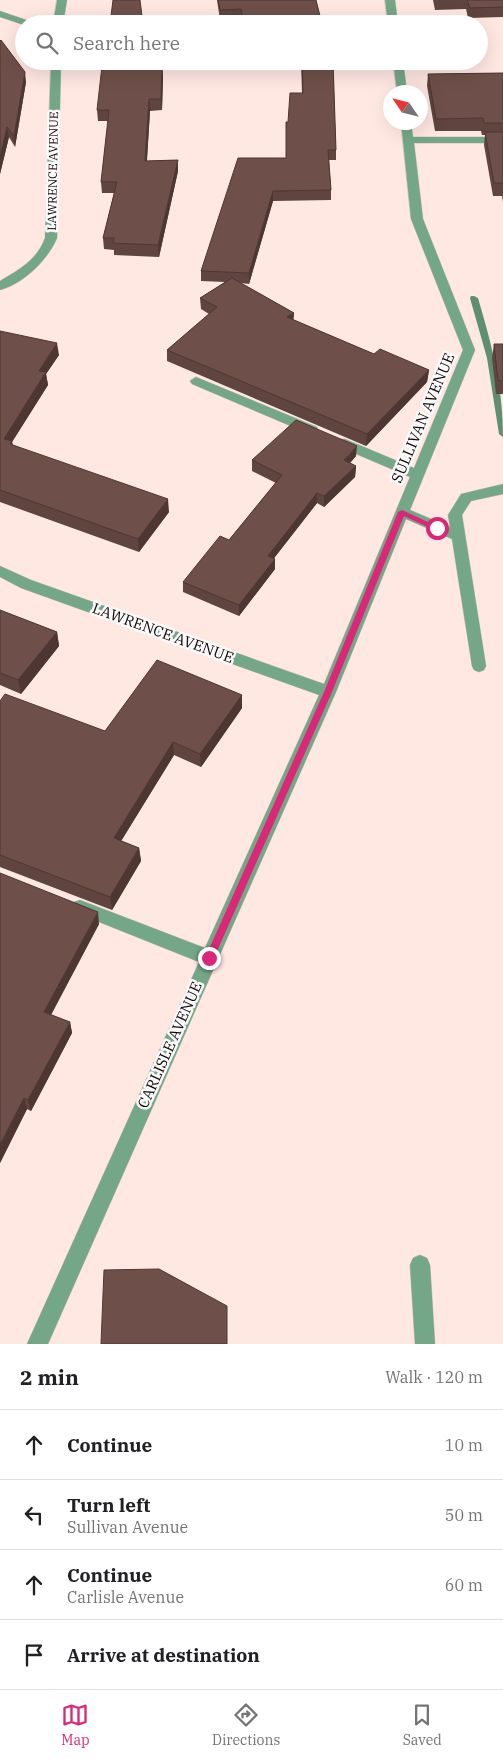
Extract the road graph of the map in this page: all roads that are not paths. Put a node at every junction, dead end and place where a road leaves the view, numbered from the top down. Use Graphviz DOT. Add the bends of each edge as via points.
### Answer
graph roads {
  1 [pos="62,0"];
  2 [pos="390,0"];
  3 [pos="0,14"];
  4 [pos="60,15"];
  5 [pos="392,15"];
  6 [pos="15,19"];
  7 [pos="56,70"];
  8 [pos="399,70"];
  9 [pos="401,85"];
  10 [pos="407,130"];
  11 [pos="408,140"];
  12 [pos="503,140"];
  13 [pos="0,286"];
  14 [pos="196,381"];
  15 [pos="417,475"];
  16 [pos="497,490"];
  17 [pos="402,512"];
  18 [pos="457,536"];
  19 [pos="0,571"];
  20 [pos="479,666"];
  21 [pos="328,692"];
  22 [pos="64,900"];
  23 [pos="209,958"];
  24 [pos="420,1265"];
  25 [pos="38,1344"];
  26 [pos="425,1344"];
  1 -- 4 [label="street"];
  2 -- 5 [label="street"];
  3 -- 6 [label="street"];
  7 -- 13 [label="street, LAWRENCE AVENUE" via="51,238 47,251 36,264"];
  8 -- 9 [label="street"];
  10 -- 11 [label="street, SULLIVAN AVENUE"];
  11 -- 12 [label="street"];
  11 -- 15 [label="street, SULLIVAN AVENUE" via="418,219 469,350"];
  14 -- 15 [label="street"];
  15 -- 17 [label="street, SULLIVAN AVENUE"];
  16 -- 18 [label="street" via="466,497 455,515"];
  17 -- 18 [label="street"];
  17 -- 21 [label="street, SULLIVAN AVENUE"];
  18 -- 20 [label="street"];
  19 -- 21 [label="street, LAWRENCE AVENUE" via="26,584"];
  21 -- 23 [label="street, CARLISLE AVENUE"];
  22 -- 23 [label="street"];
  23 -- 25 [label="street, CARLISLE AVENUE"];
  24 -- 26 [label="street"];
}
